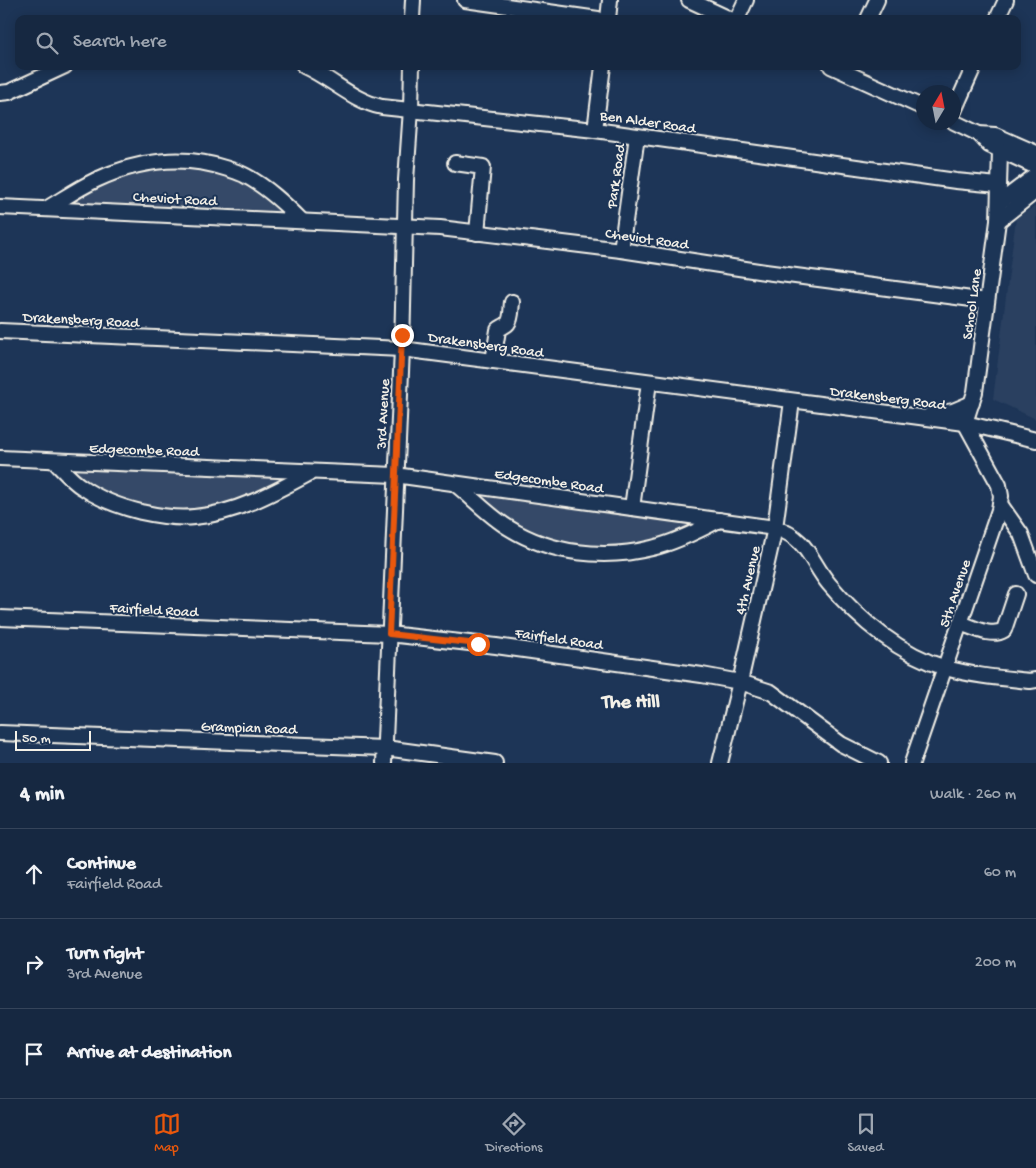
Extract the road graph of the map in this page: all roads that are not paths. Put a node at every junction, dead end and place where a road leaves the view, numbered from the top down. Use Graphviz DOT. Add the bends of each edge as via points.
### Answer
graph roads {
  1 [pos="413,0"];
  2 [pos="465,0"];
  3 [pos="610,0"];
  4 [pos="689,0"];
  5 [pos="746,0"];
  6 [pos="877,0"];
  7 [pos="1006,0"];
  8 [pos="412,15"];
  9 [pos="570,15"];
  10 [pos="608,15"];
  11 [pos="721,15"];
  12 [pos="739,15"];
  13 [pos="870,15"];
  14 [pos="999,15"];
  15 [pos="56,70"];
  16 [pos="313,70"];
  17 [pos="412,70"];
  18 [pos="602,70"];
  19 [pos="844,70"];
  20 [pos="972,70"];
  21 [pos="0,93"];
  22 [pos="961,95"];
  23 [pos="916,104"];
  24 [pos="411,109"];
  25 [pos="961,125"];
  26 [pos="595,130"];
  27 [pos="979,134"];
  28 [pos="637,136"];
  29 [pos="1000,151"];
  30 [pos="1036,153"];
  31 [pos="454,163"];
  32 [pos="1036,167"];
  33 [pos="1036,175"];
  34 [pos="998,185"];
  35 [pos="1036,191"];
  36 [pos="999,203"];
  37 [pos="0,207"];
  38 [pos="46,208"];
  39 [pos="302,221"];
  40 [pos="998,221"];
  41 [pos="406,225"];
  42 [pos="477,232"];
  43 [pos="621,250"];
  44 [pos="987,301"];
  45 [pos="512,302"];
  46 [pos="0,331"];
  47 [pos="402,349"];
  48 [pos="493,361"];
  49 [pos="649,382"];
  50 [pos="974,397"];
  51 [pos="792,401"];
  52 [pos="917,417"];
  53 [pos="972,429"];
  54 [pos="1036,440"];
  55 [pos="0,458"];
  56 [pos="54,461"];
  57 [pos="311,472"];
  58 [pos="395,475"];
  59 [pos="455,484"];
  60 [pos="1000,504"];
  61 [pos="632,508"];
  62 [pos="719,520"];
  63 [pos="775,528"];
  64 [pos="1036,575"];
  65 [pos="1016,594"];
  66 [pos="0,618"];
  67 [pos="960,623"];
  68 [pos="389,634"];
  69 [pos="944,668"];
  70 [pos="1036,680"];
  71 [pos="740,682"];
  72 [pos="0,733"];
  73 [pos="385,748"];
  74 [pos="384,763"];
  75 [pos="495,763"];
  76 [pos="720,763"];
  77 [pos="879,763"];
  78 [pos="912,763"];
  1 -- 8 [label="street"];
  2 -- 9 [label="street"];
  3 -- 10 [label="street"];
  4 -- 11 [label="street"];
  5 -- 12 [label="street"];
  6 -- 13 [label="street"];
  7 -- 14 [label="street"];
  15 -- 21 [label="street"];
  16 -- 24 [label="street, Ben Alder Road" via="370,104"];
  17 -- 24 [label="street, 3rd Avenue"];
  18 -- 26 [label="street"];
  19 -- 23 [label="street"];
  20 -- 22 [label="street"];
  24 -- 26 [label="street, Ben Alder Road"];
  24 -- 41 [label="street, 3rd Avenue"];
  25 -- 27 [label="street"];
  26 -- 28 [label="street, Ben Alder Road"];
  27 -- 29 [label="street"];
  27 -- 30 [label="street" via="994,135"];
  28 -- 34 [label="street, Ben Alder Road"];
  28 -- 43 [label="street, Park Road"];
  29 -- 32 [label="street"];
  29 -- 34 [label="street, School Lane"];
  31 -- 42 [label="street" via="483,167"];
  33 -- 36 [label="street"];
  34 -- 36 [label="street, School Lane"];
  35 -- 40 [label="street"];
  36 -- 40 [label="street, School Lane"];
  37 -- 38 [label="street, Cheviot Road"];
  38 -- 39 [label="street, Cheviot Road"];
  38 -- 39 [label="street, Cheviot Road" via="95,180 125,168 170,159 191,160 245,175 277,197"];
  39 -- 41 [label="street, Cheviot Road"];
  40 -- 44 [label="street, School Lane"];
  41 -- 42 [label="street, Cheviot Road"];
  41 -- 47 [label="street, 3rd Avenue"];
  42 -- 43 [label="street, Cheviot Road"];
  43 -- 44 [label="street, Cheviot Road"];
  44 -- 50 [label="street, School Lane"];
  45 -- 48 [label="street" via="507,325 498,330"];
  46 -- 47 [label="street, Drakensberg Road"];
  47 -- 48 [label="street, Drakensberg Road"];
  47 -- 58 [label="street, 3rd Avenue"];
  48 -- 49 [label="street, Drakensberg Road"];
  49 -- 51 [label="street, Drakensberg Road"];
  49 -- 61 [label="street"];
  50 -- 52 [label="street" via="953,410"];
  50 -- 53 [label="street, School Lane"];
  51 -- 52 [label="street, Drakensberg Road"];
  51 -- 63 [label="street, 4th Avenue"];
  52 -- 53 [label="street, Drakensberg Road"];
  53 -- 54 [label="street, Drakensberg Road"];
  53 -- 60 [label="street, 5th Avenue" via="999,484"];
  55 -- 56 [label="street, Edgecombe Road"];
  56 -- 57 [label="street, Edgecombe Road"];
  56 -- 57 [label="street" via="81,487 95,495 124,508 172,517 222,512 258,500"];
  57 -- 58 [label="street, Edgecombe Road"];
  58 -- 59 [label="street, Edgecombe Road"];
  58 -- 68 [label="street, 3rd Avenue"];
  59 -- 61 [label="street, Edgecombe Road"];
  59 -- 62 [label="street" via="508,528 555,548 586,553 613,554 653,548"];
  60 -- 64 [label="street" via="1022,534"];
  60 -- 67 [label="street, 5th Avenue"];
  61 -- 62 [label="street, Edgecombe Road"];
  62 -- 63 [label="street, Edgecombe Road"];
  63 -- 69 [label="street, Edgecombe Road" via="796,538 828,582 874,628 903,648"];
  63 -- 71 [label="street, 4th Avenue"];
  65 -- 67 [label="street" via="1004,630 999,633"];
  66 -- 68 [label="street, Fairfield Road"];
  67 -- 69 [label="street, 5th Avenue"];
  68 -- 71 [label="street, Fairfield Road" via="515,648"];
  68 -- 73 [label="street, 3rd Avenue"];
  69 -- 70 [label="street, Edgecombe Road"];
  69 -- 78 [label="street, 5th Avenue"];
  71 -- 76 [label="street, 4th Avenue"];
  71 -- 77 [label="street, Fairfield Road" via="771,692 841,744"];
  72 -- 73 [label="street, Grampian Road"];
  73 -- 74 [label="street, 3rd Avenue"];
  73 -- 75 [label="street, Grampian Road"];
}
